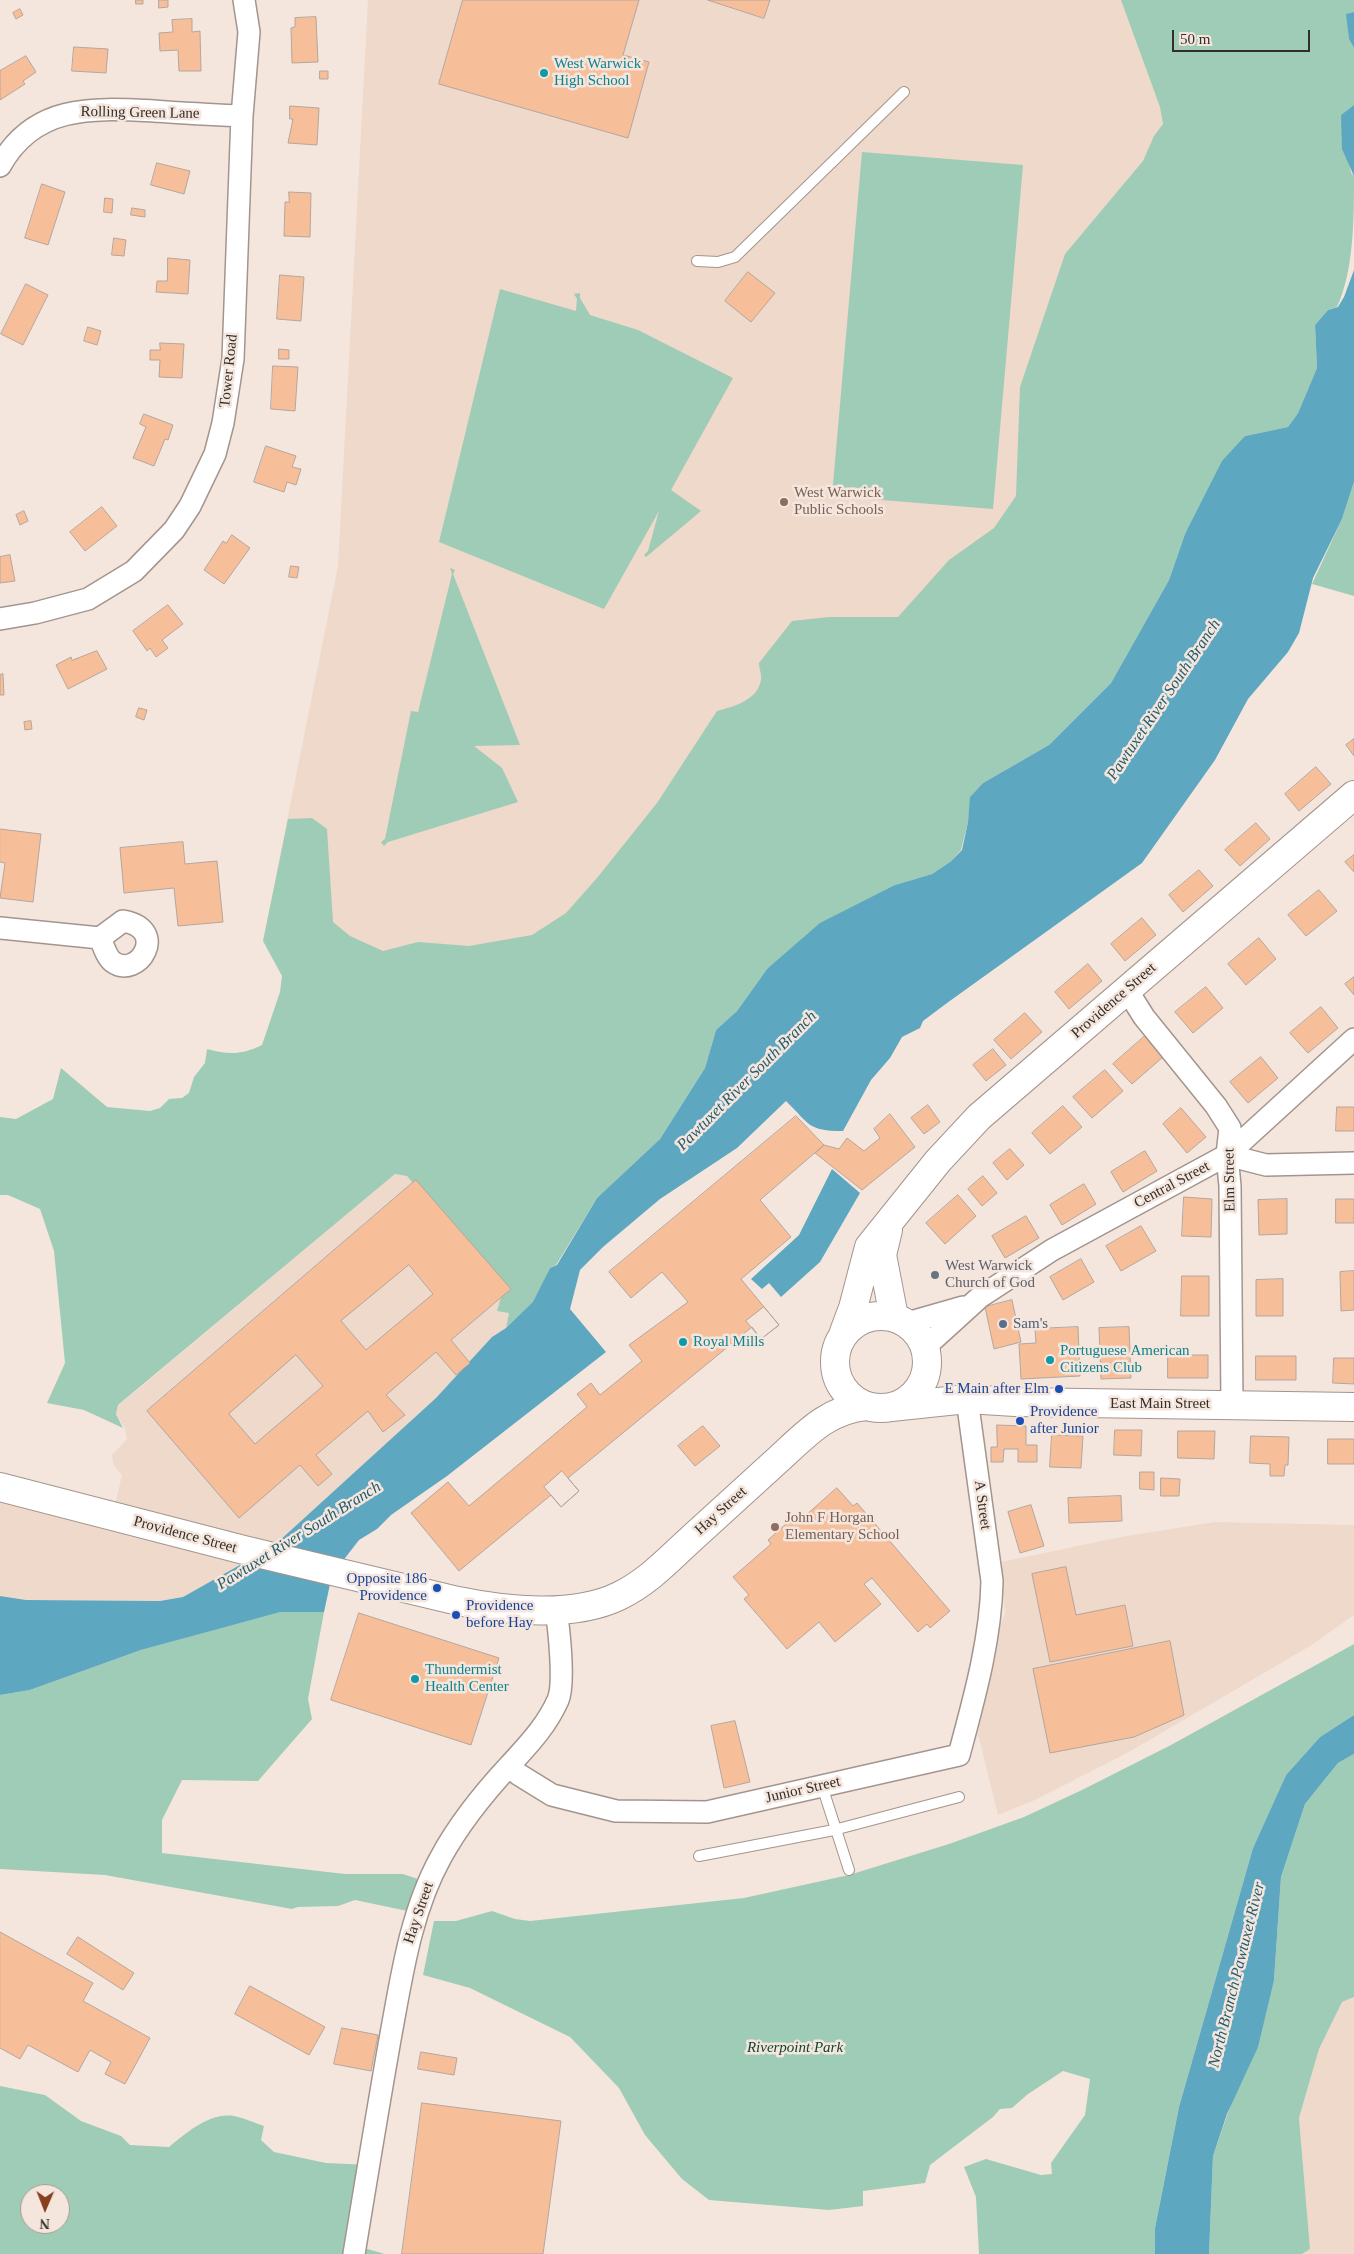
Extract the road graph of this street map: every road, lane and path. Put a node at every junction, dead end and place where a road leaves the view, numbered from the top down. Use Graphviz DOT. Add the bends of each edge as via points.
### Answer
graph roads {
  1 [pos="244,0"];
  2 [pos="904,92"];
  3 [pos="242,116"];
  4 [pos="0,166"];
  5 [pos="697,261"];
  6 [pos="0,619"];
  7 [pos="1354,795"];
  8 [pos="0,928"];
  9 [pos="100,938"];
  10 [pos="1127,990"];
  11 [pos="1354,1040"];
  12 [pos="1228,1156"];
  13 [pos="1354,1163"];
  14 [pos="890,1222"];
  15 [pos="971,1304"];
  16 [pos="901,1320"];
  17 [pos="844,1332"];
  18 [pos="926,1354"];
  19 [pos="834,1368"];
  20 [pos="967,1399"];
  21 [pos="1232,1404"];
  22 [pos="879,1406"];
  23 [pos="1354,1407"];
  24 [pos="820,1421"];
  25 [pos="0,1487"];
  26 [pos="556,1610"];
  27 [pos="990,1610"];
  28 [pos="510,1765"];
  29 [pos="822,1786"];
  30 [pos="958,1797"];
  31 [pos="834,1830"];
  32 [pos="699,1856"];
  33 [pos="849,1870"];
  34 [pos="354,2254"];
  1 -- 3 [label="street, Tower Road" via="249,32"];
  2 -- 5 [label="lane" via="735,257 718,262"];
  3 -- 4 [label="street, Rolling Green Lane" via="121,110 65,113 44,121 24,135 8,151"];
  3 -- 6 [label="street, Tower Road" via="233,359 215,454 174,530 134,570 88,599"];
  7 -- 10 [label="main road, Providence Street"];
  8 -- 9 [label="street"];
  10 -- 12 [label="street, Elm Street" via="1144,1017 1230,1128"];
  10 -- 14 [label="main road, Providence Street" via="979,1117 938,1160"];
  11 -- 12 [label="street, Central Street"];
  12 -- 13 [label="street" via="1266,1165"];
  12 -- 15 [label="street, Central Street" via="1052,1250"];
  12 -- 21 [label="street, Elm Street"];
  14 -- 16 [label="main road, Providence Street" via="882,1255"];
  14 -- 17 [label="main road, Providence Street" via="869,1246"];
  15 -- 16 [label="street"];
  15 -- 18 [label="street"];
  16 -- 17 [label="main road" via="881,1315 867,1317"];
  16 -- 18 [label="main road" via="918,1333"];
  17 -- 19 [label="main road" via="834,1356"];
  18 -- 20 [label="main road, East Main Street" via="946,1389"];
  18 -- 22 [label="main road" via="925,1377 917,1391 906,1401"];
  19 -- 22 [label="main road" via="838,1381 855,1401"];
  19 -- 24 [label="main road"];
  20 -- 21 [label="main road, East Main Street"];
  20 -- 22 [label="main road, East Main Street"];
  20 -- 27 [label="street, A Street" via="992,1581"];
  21 -- 23 [label="main road, East Main Street"];
  22 -- 24 [label="main road, Hay Street" via="851,1408"];
  24 -- 26 [label="main road, Hay Street" via="657,1571 618,1596"];
  25 -- 26 [label="main road, Providence Street" via="458,1601 483,1606"];
  26 -- 28 [label="street, Hay Street" via="561,1642 559,1699 534,1740"];
  27 -- 29 [label="street, Junior Street" via="975,1694 959,1755"];
  28 -- 29 [label="street, Junior Street" via="518,1774 552,1794 616,1811 707,1812"];
  28 -- 34 [label="street, Hay Street" via="452,1837 414,1922 395,2011"];
  29 -- 31 [label="lane"];
  30 -- 31 [label="lane"];
  31 -- 32 [label="lane"];
  31 -- 33 [label="lane"];
}
